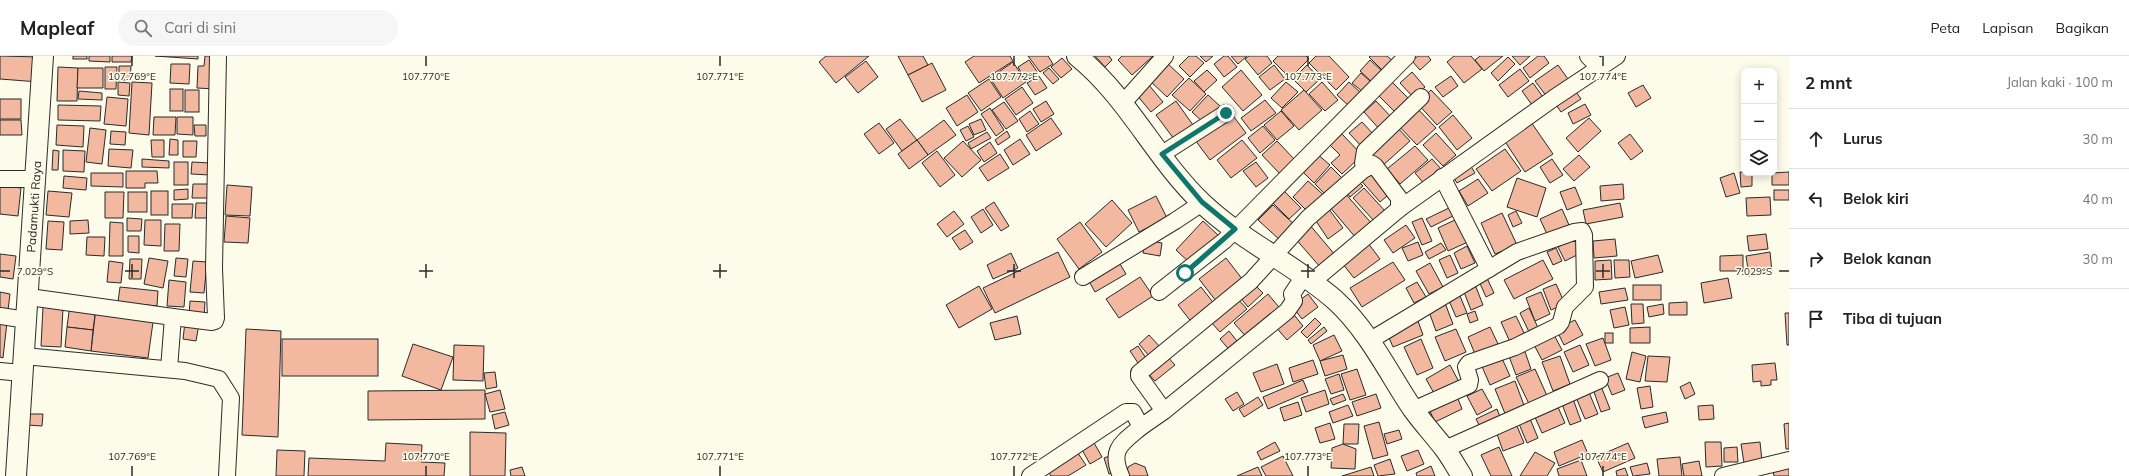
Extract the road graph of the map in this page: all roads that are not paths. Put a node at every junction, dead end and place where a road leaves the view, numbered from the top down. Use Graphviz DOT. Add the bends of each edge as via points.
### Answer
graph roads {
  1 [pos="43,56"];
  2 [pos="218,56"];
  3 [pos="1077,56"];
  4 [pos="1165,56"];
  5 [pos="1406,56"];
  6 [pos="1588,56"];
  7 [pos="1617,56"];
  8 [pos="1599,68"];
  9 [pos="1421,98"];
  10 [pos="1123,103"];
  11 [pos="1226,113"];
  12 [pos="1162,154"];
  13 [pos="1367,168"];
  14 [pos="1442,177"];
  15 [pos="0,179"];
  16 [pos="34,179"];
  17 [pos="1198,205"];
  18 [pos="1399,209"];
  19 [pos="1230,234"];
  20 [pos="1270,261"];
  21 [pos="1489,269"];
  22 [pos="1083,277"];
  23 [pos="1302,283"];
  24 [pos="1159,292"];
  25 [pos="29,297"];
  26 [pos="0,316"];
  27 [pos="173,317"];
  28 [pos="27,320"];
  29 [pos="1369,341"];
  30 [pos="23,364"];
  31 [pos="169,369"];
  32 [pos="0,370"];
  33 [pos="1600,380"];
  34 [pos="1413,410"];
  35 [pos="1164,411"];
  36 [pos="1141,427"];
  37 [pos="1445,449"];
  38 [pos="1789,460"];
  39 [pos="16,476"];
  40 [pos="227,476"];
  41 [pos="1030,476"];
  42 [pos="1121,476"];
  43 [pos="1462,476"];
  44 [pos="1723,476"];
  1 -- 16 [label="street, Padamukti Raya"];
  2 -- 27 [label="street" via="214,268 216,318 212,322"];
  3 -- 10 [label="street"];
  4 -- 10 [label="street"];
  5 -- 19 [label="street"];
  6 -- 8 [label="street"];
  7 -- 8 [label="street"];
  8 -- 14 [label="street"];
  9 -- 13 [label="street" via="1365,151 1363,163"];
  10 -- 12 [label="street"];
  11 -- 12 [label="street"];
  12 -- 17 [label="street"];
  13 -- 18 [label="street" via="1372,164 1375,166 1399,198"];
  13 -- 20 [label="street" via="1308,218"];
  14 -- 18 [label="street"];
  14 -- 21 [label="street"];
  15 -- 16 [label="street"];
  16 -- 25 [label="street, Padamukti Raya"];
  17 -- 19 [label="street"];
  17 -- 22 [label="street"];
  18 -- 23 [label="street"];
  19 -- 20 [label="street"];
  19 -- 24 [label="street"];
  20 -- 23 [label="street"];
  20 -- 35 [label="street" via="1251,280 1139,373"];
  21 -- 29 [label="street"];
  21 -- 34 [label="street" via="1517,252 1560,237 1578,231 1582,231 1584,236 1585,287 1565,307 1558,326 1515,347 1469,363 1466,367 1469,385"];
  23 -- 29 [label="street" via="1346,311"];
  23 -- 35 [label="street" via="1287,311"];
  25 -- 27 [label="street"];
  25 -- 28 [label="street, Padamukti Raya"];
  26 -- 28 [label="street"];
  27 -- 31 [label="street"];
  28 -- 30 [label="street, Padamukti Raya"];
  29 -- 34 [label="street"];
  30 -- 31 [label="street"];
  30 -- 32 [label="street"];
  30 -- 39 [label="street, Padamukti Raya"];
  31 -- 40 [label="street" via="219,378 231,398"];
  33 -- 37 [label="street"];
  34 -- 37 [label="street"];
  35 -- 36 [label="street"];
  36 -- 41 [label="street" via="1133,412 1126,412"];
  36 -- 42 [label="street" via="1119,446 1116,453"];
  37 -- 43 [label="street"];
  38 -- 44 [label="street"];
}
